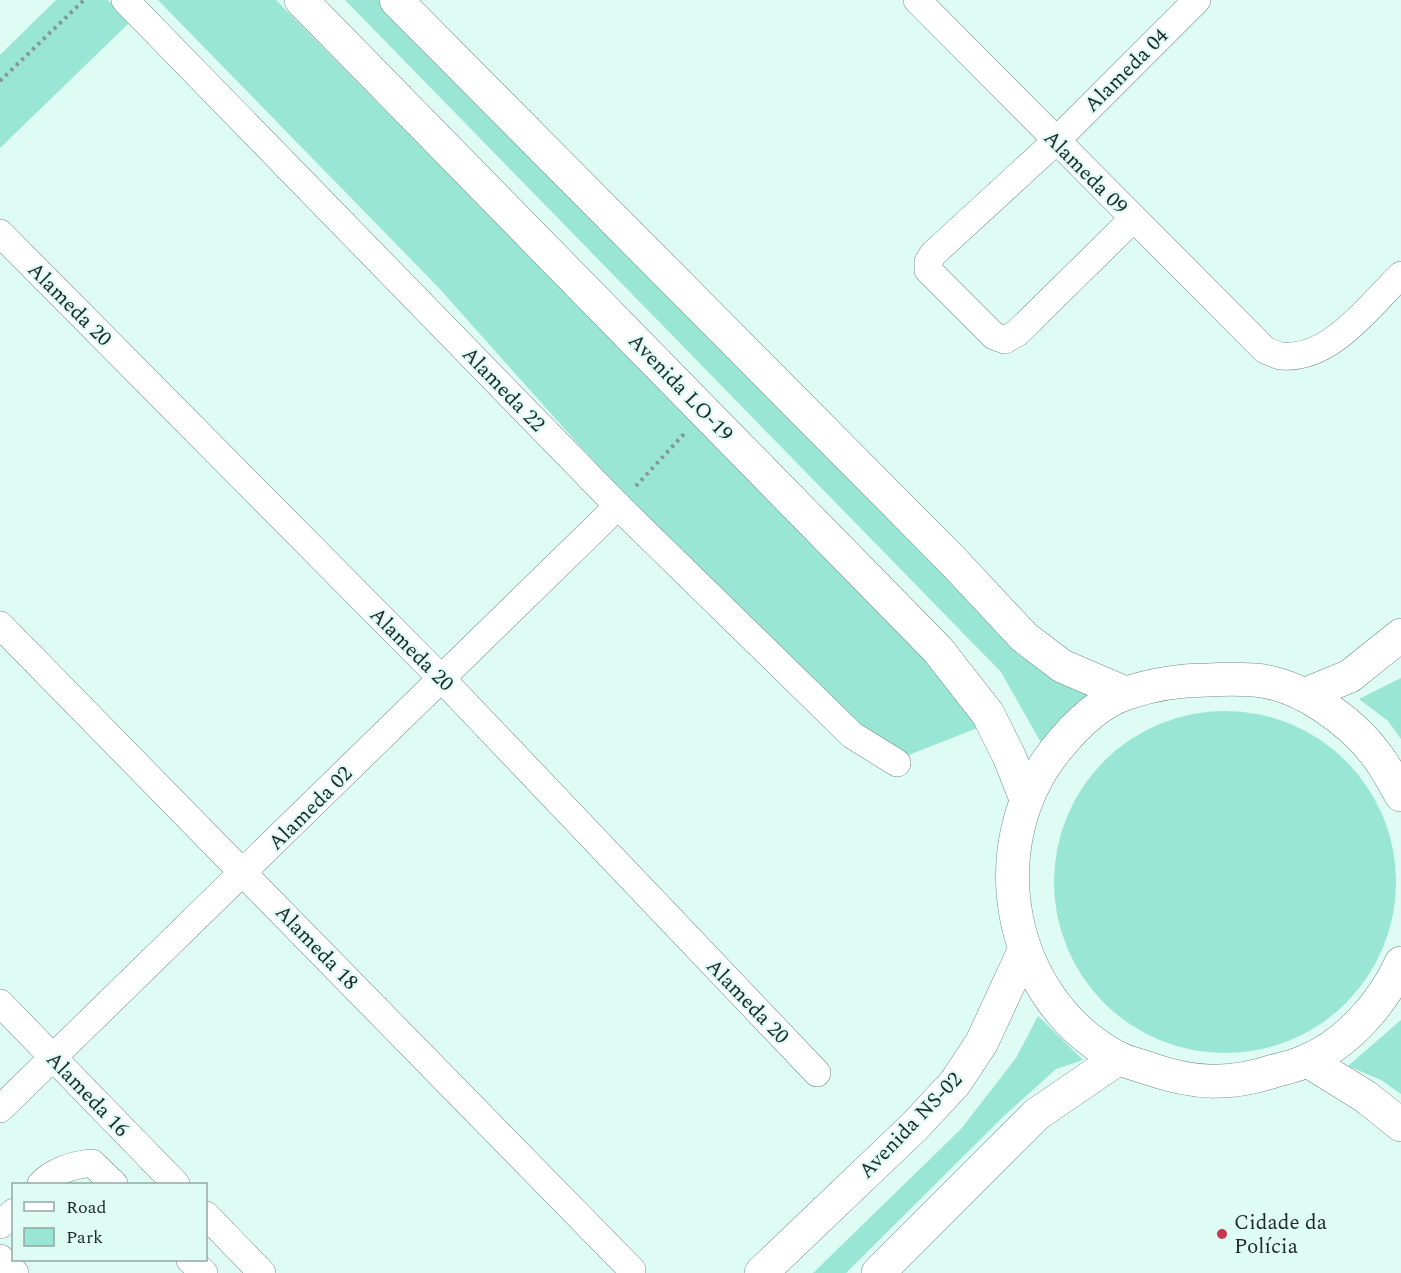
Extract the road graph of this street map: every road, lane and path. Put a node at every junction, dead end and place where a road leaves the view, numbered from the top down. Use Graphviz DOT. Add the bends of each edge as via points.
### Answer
graph roads {
  1 [pos="84,0"];
  2 [pos="125,0"];
  3 [pos="301,0"];
  4 [pos="396,0"];
  5 [pos="917,0"];
  6 [pos="1197,0"];
  7 [pos="0,81"];
  8 [pos="1056,141"];
  9 [pos="1133,219"];
  10 [pos="0,233"];
  11 [pos="1401,274"];
  12 [pos="705,412"];
  13 [pos="618,506"];
  14 [pos="0,626"];
  15 [pos="1401,635"];
  16 [pos="441,678"];
  17 [pos="1125,693"];
  18 [pos="1304,694"];
  19 [pos="897,762"];
  20 [pos="1401,795"];
  21 [pos="1026,799"];
  22 [pos="244,873"];
  23 [pos="1024,951"];
  24 [pos="1401,966"];
  25 [pos="0,1003"];
  26 [pos="53,1057"];
  27 [pos="1119,1058"];
  28 [pos="1308,1061"];
  29 [pos="817,1073"];
  30 [pos="0,1108"];
  31 [pos="1401,1125"];
  32 [pos="44,1183"];
  33 [pos="112,1183"];
  34 [pos="174,1183"];
  35 [pos="12,1214"];
  36 [pos="207,1216"];
  37 [pos="0,1225"];
  38 [pos="0,1258"];
  39 [pos="191,1261"];
  40 [pos="632,1270"];
  41 [pos="15,1273"];
  42 [pos="204,1273"];
  43 [pos="262,1273"];
  44 [pos="761,1273"];
  45 [pos="878,1273"];
  1 -- 7 [label="path"];
  2 -- 13 [label="street, Alameda 22"];
  3 -- 12 [label="main road, Avenida LO-19"];
  4 -- 17 [label="main road" via="1024,637 1062,666"];
  5 -- 8 [label="street, Alameda 09"];
  6 -- 8 [label="street, Alameda 04"];
  8 -- 9 [label="street, Alameda 09"];
  8 -- 9 [label="street, Alameda 04" via="933,254 928,262 930,274 994,336 1005,340 1017,333"];
  9 -- 11 [label="street, Alameda 09" via="1256,342 1282,356 1322,348"];
  10 -- 16 [label="street, Alameda 20"];
  12 -- 13 [label="path"];
  12 -- 21 [label="main road, Avenida LO-19" via="938,650 988,714"];
  13 -- 16 [label="street, Alameda 02"];
  13 -- 19 [label="street, Alameda 22" via="852,735"];
  14 -- 22 [label="street, Alameda 18"];
  15 -- 18 [label="main road" via="1350,676"];
  16 -- 22 [label="street, Alameda 02"];
  16 -- 29 [label="street, Alameda 20"];
  17 -- 18 [label="main road" via="1180,680 1257,680"];
  17 -- 21 [label="main road" via="1094,712 1066,737 1043,766"];
  18 -- 20 [label="main road" via="1345,721 1378,756"];
  21 -- 23 [label="main road" via="1015,836 1012,876 1013,909"];
  22 -- 26 [label="street, Alameda 02"];
  22 -- 40 [label="street, Alameda 18"];
  23 -- 27 [label="main road" via="1047,994 1079,1030"];
  23 -- 44 [label="main road, Avenida NS-02" via="982,1042 955,1083"];
  24 -- 28 [label="main road" via="1376,1004 1345,1037"];
  25 -- 26 [label="street, Alameda 16"];
  26 -- 30 [label="street, Alameda 02"];
  26 -- 34 [label="street, Alameda 16"];
  27 -- 28 [label="main road" via="1180,1079 1209,1082 1245,1081"];
  27 -- 45 [label="main road" via="1038,1114"];
  28 -- 31 [label="main road" via="1366,1097"];
  32 -- 33 [label="street" via="58,1172 92,1163"];
  35 -- 37 [label="street"];
  36 -- 43 [label="street"];
  38 -- 41 [label="street"];
  39 -- 42 [label="street"];
}
